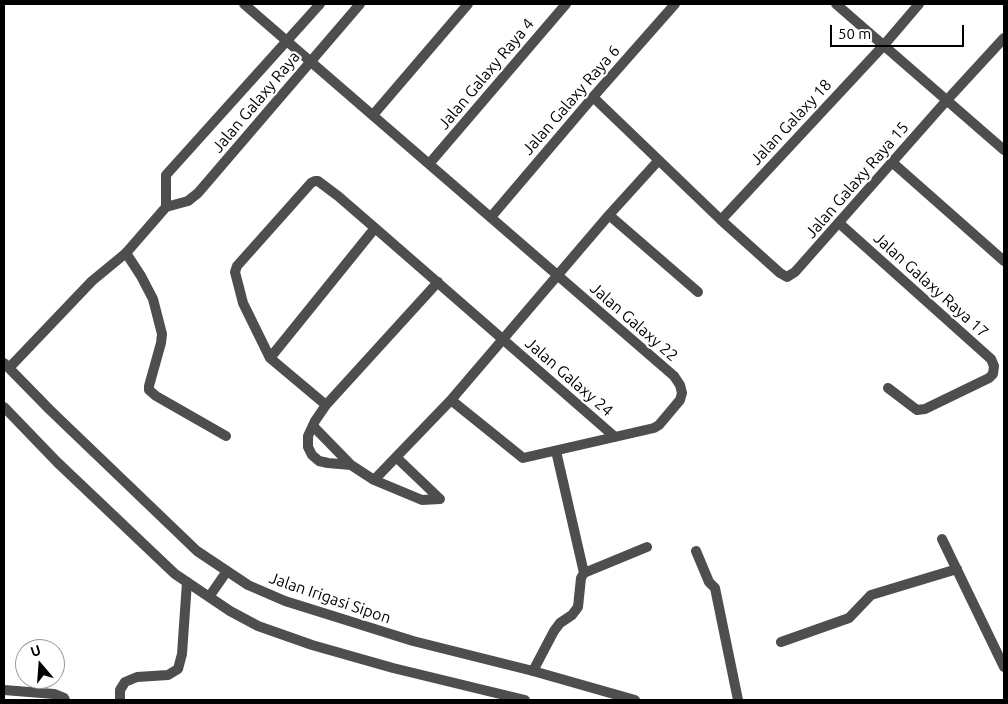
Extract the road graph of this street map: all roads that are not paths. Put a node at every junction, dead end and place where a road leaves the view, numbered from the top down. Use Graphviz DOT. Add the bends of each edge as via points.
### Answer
graph roads {
  1 [pos="244,4"];
  2 [pos="320,4"];
  3 [pos="360,4"];
  4 [pos="468,4"];
  5 [pos="566,4"];
  6 [pos="675,4"];
  7 [pos="836,4"];
  8 [pos="919,4"];
  9 [pos="1004,38"];
  10 [pos="287,41"];
  11 [pos="884,45"];
  12 [pos="310,61"];
  13 [pos="593,97"];
  14 [pos="947,100"];
  15 [pos="373,115"];
  16 [pos="1004,150"];
  17 [pos="658,161"];
  18 [pos="893,163"];
  19 [pos="429,164"];
  20 [pos="166,207"];
  21 [pos="609,215"];
  22 [pos="491,218"];
  23 [pos="721,220"];
  24 [pos="839,223"];
  25 [pos="375,228"];
  26 [pos="126,254"];
  27 [pos="1004,261"];
  28 [pos="558,275"];
  29 [pos="438,282"];
  30 [pos="698,292"];
  31 [pos="504,339"];
  32 [pos="270,358"];
  33 [pos="6,366"];
  34 [pos="888,388"];
  35 [pos="451,400"];
  36 [pos="326,405"];
  37 [pos="4,407"];
  38 [pos="312,426"];
  39 [pos="226,436"];
  40 [pos="615,437"];
  41 [pos="556,451"];
  42 [pos="396,458"];
  43 [pos="351,465"];
  44 [pos="374,480"];
  45 [pos="942,538"];
  46 [pos="647,547"];
  47 [pos="696,550"];
  48 [pos="957,569"];
  49 [pos="226,572"];
  50 [pos="584,573"];
  51 [pos="187,582"];
  52 [pos="210,596"];
  53 [pos="781,642"];
  54 [pos="1004,666"];
  55 [pos="533,672"];
  56 [pos="4,690"];
  57 [pos="65,700"];
  58 [pos="120,700"];
  59 [pos="525,700"];
  60 [pos="635,700"];
  61 [pos="738,700"];
  1 -- 10 [label="street, Jalan Galaxy 22"];
  2 -- 10 [label="street, Jalan Galaxy Raya"];
  3 -- 12 [label="street, Jalan Galaxy Raya"];
  4 -- 15 [label="street"];
  5 -- 19 [label="street, Jalan Galaxy Raya 4"];
  6 -- 13 [label="street, Jalan Galaxy Raya 6"];
  7 -- 11 [label="street"];
  8 -- 11 [label="street, Jalan Galaxy 18"];
  9 -- 14 [label="street, Jalan Galaxy Raya 15"];
  10 -- 12 [label="street, Jalan Galaxy 22"];
  10 -- 20 [label="street, Jalan Galaxy Raya" via="166,175"];
  11 -- 14 [label="street"];
  11 -- 23 [label="street, Jalan Galaxy 18"];
  12 -- 15 [label="street, Jalan Galaxy 22"];
  12 -- 20 [label="street, Jalan Galaxy Raya" via="198,193 188,201"];
  13 -- 17 [label="street"];
  13 -- 22 [label="street, Jalan Galaxy Raya 6"];
  14 -- 16 [label="street"];
  14 -- 18 [label="street, Jalan Galaxy Raya 15"];
  15 -- 19 [label="street, Jalan Galaxy 22"];
  17 -- 21 [label="street"];
  17 -- 23 [label="street"];
  18 -- 24 [label="street, Jalan Galaxy Raya 15"];
  18 -- 27 [label="street"];
  19 -- 22 [label="street, Jalan Galaxy 22"];
  20 -- 26 [label="street"];
  21 -- 28 [label="street"];
  21 -- 30 [label="street"];
  22 -- 28 [label="street, Jalan Galaxy 22"];
  23 -- 24 [label="street, Jalan Galaxy Raya 15" via="788,277"];
  24 -- 34 [label="street, Jalan Galaxy Raya 17" via="991,359 994,366 990,378 925,409 916,410"];
  25 -- 29 [label="street, Jalan Galaxy 24"];
  25 -- 32 [label="street"];
  25 -- 32 [label="street, Jalan Galaxy 24" via="315,181 237,266 236,278 243,303"];
  26 -- 33 [label="street" via="92,282"];
  26 -- 39 [label="street" via="153,299 162,334 150,391"];
  28 -- 31 [label="street"];
  28 -- 40 [label="street, Jalan Galaxy 22" via="674,376 680,385 680,400 659,425"];
  29 -- 31 [label="street, Jalan Galaxy 24"];
  29 -- 36 [label="street"];
  31 -- 35 [label="street"];
  31 -- 40 [label="street, Jalan Galaxy 24"];
  32 -- 36 [label="street"];
  33 -- 49 [label="street, Jalan Irigasi Sipon" via="177,533"];
  35 -- 41 [label="street, Jalan Galaxy 22" via="520,457"];
  35 -- 42 [label="street"];
  36 -- 38 [label="street"];
  37 -- 51 [label="street" via="71,475"];
  38 -- 43 [label="street"];
  38 -- 43 [label="street" via="308,447 312,455 319,461"];
  40 -- 41 [label="street, Jalan Galaxy 22"];
  41 -- 50 [label="street"];
  42 -- 44 [label="street"];
  42 -- 44 [label="street" via="440,498 422,500"];
  43 -- 44 [label="street"];
  45 -- 48 [label="street"];
  46 -- 50 [label="street"];
  47 -- 61 [label="street" via="709,582 715,588"];
  48 -- 53 [label="street" via="871,595 849,618"];
  48 -- 54 [label="street"];
  49 -- 52 [label="street"];
  49 -- 55 [label="street, Jalan Irigasi Sipon" via="285,602 413,642"];
  50 -- 55 [label="street" via="578,607 554,631"];
  51 -- 52 [label="street"];
  51 -- 58 [label="street" via="178,669 168,675 137,677 125,682 120,690"];
  52 -- 59 [label="street" via="258,626 312,645"];
  55 -- 60 [label="street, Jalan Irigasi Sipon"];
  56 -- 57 [label="street" via="54,694"];
}
